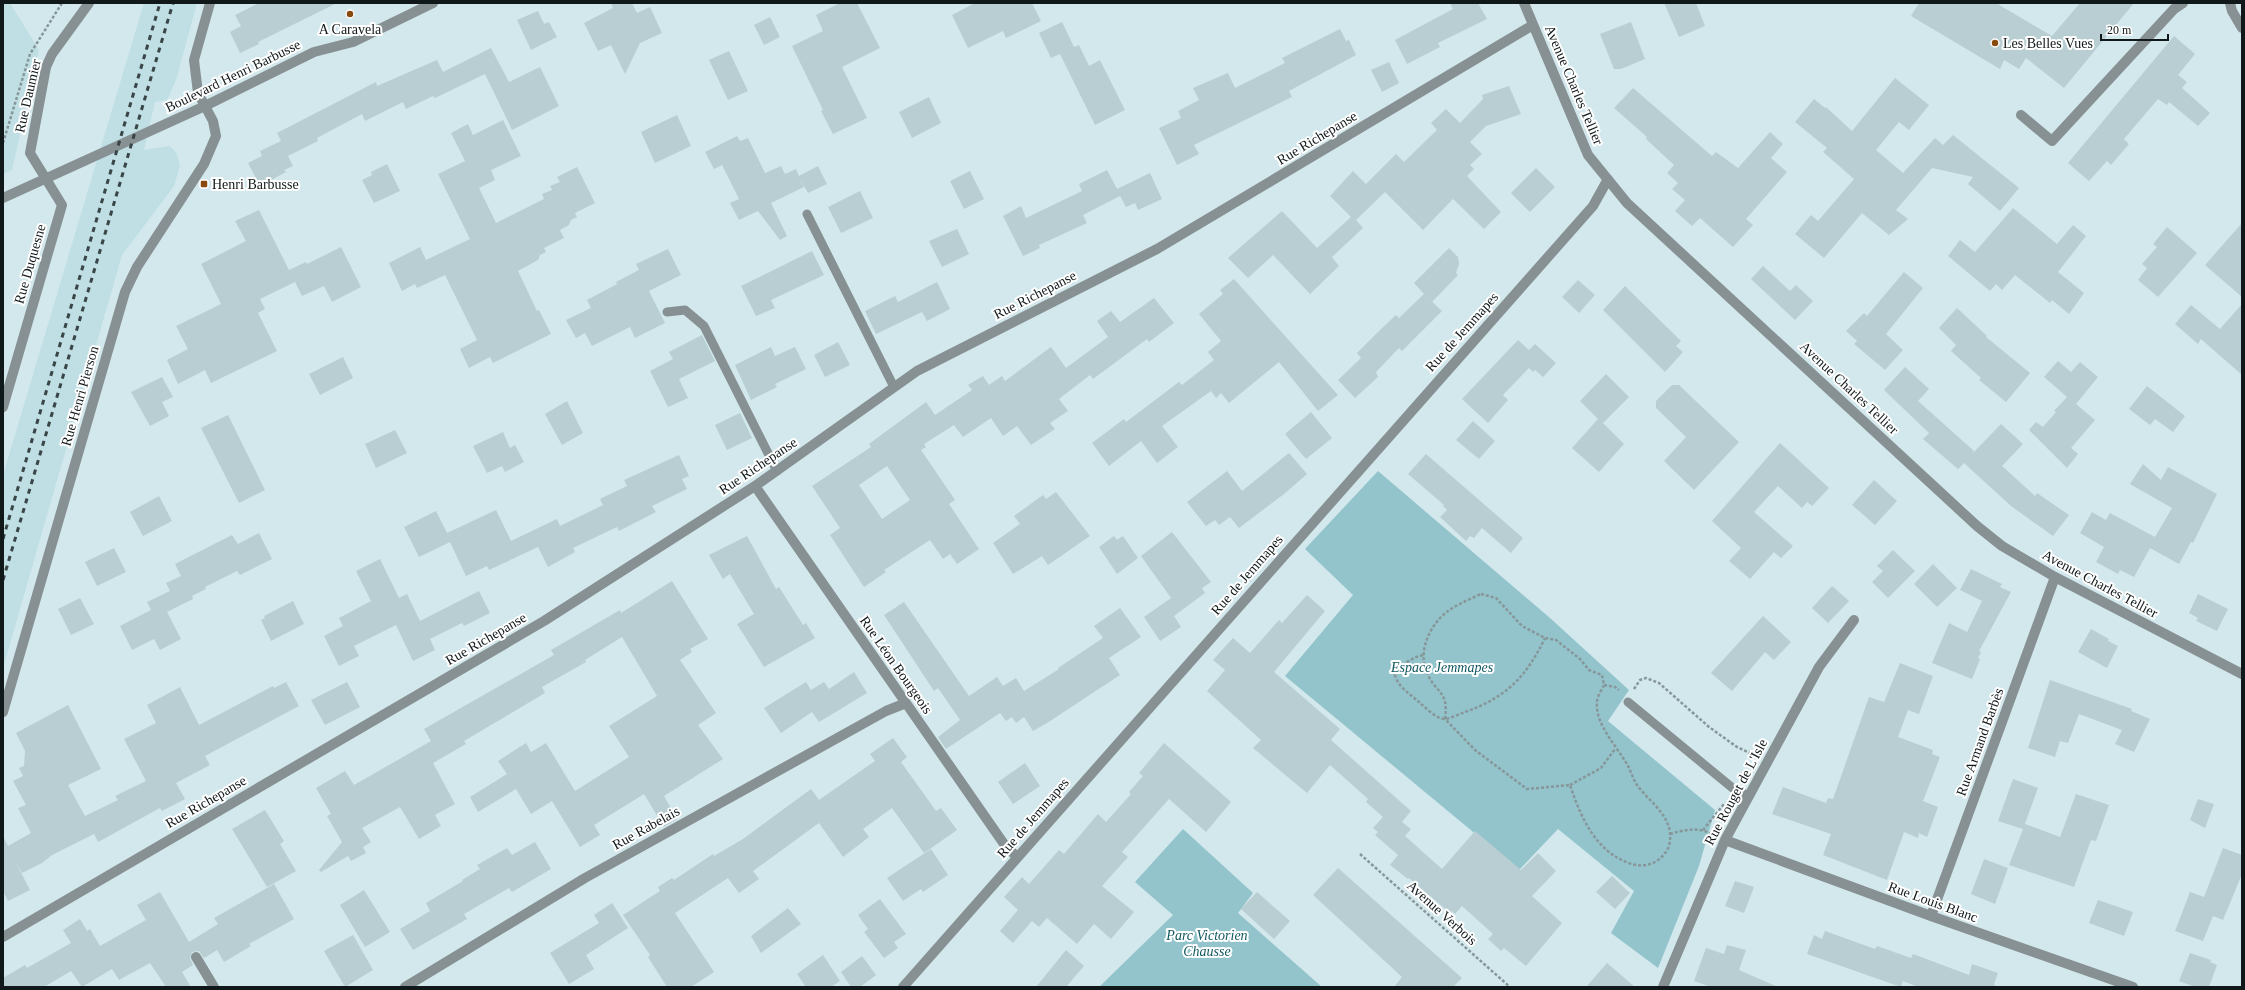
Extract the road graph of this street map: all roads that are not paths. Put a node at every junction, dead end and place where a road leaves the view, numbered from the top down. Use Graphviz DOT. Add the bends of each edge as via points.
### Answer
graph roads {
  1 [pos="89,3"];
  2 [pos="210,3"];
  3 [pos="433,3"];
  4 [pos="1524,3"];
  5 [pos="2183,3"];
  6 [pos="2230,3"];
  7 [pos="1533,25"];
  8 [pos="2242,28"];
  9 [pos="205,106"];
  10 [pos="2021,115"];
  11 [pos="45,179"];
  12 [pos="1608,179"];
  13 [pos="3,198"];
  14 [pos="807,214"];
  15 [pos="667,312"];
  16 [pos="894,387"];
  17 [pos="3,407"];
  18 [pos="777,471"];
  19 [pos="755,486"];
  20 [pos="2055,577"];
  21 [pos="1854,620"];
  22 [pos="2242,674"];
  23 [pos="1628,702"];
  24 [pos="906,703"];
  25 [pos="3,712"];
  26 [pos="1749,796"];
  27 [pos="1725,840"];
  28 [pos="1017,857"];
  29 [pos="1931,916"];
  30 [pos="3,937"];
  31 [pos="196,957"];
  32 [pos="214,987"];
  33 [pos="405,987"];
  34 [pos="903,987"];
  35 [pos="1662,987"];
  36 [pos="2133,987"];
  1 -- 11 [label="street, Rue Daumier" via="52,54 46,67 30,154"];
  2 -- 9 [label="street, Rue Henri Pierson" via="194,60 195,80"];
  3 -- 9 [label="street, Boulevard Henri Barbusse" via="353,42 314,52"];
  4 -- 7 [label="street, Avenue Charles Tellier"];
  5 -- 10 [label="street" via="2174,9 2052,141"];
  6 -- 8 [label="street" via="2232,12"];
  7 -- 12 [label="street, Avenue Charles Tellier" via="1588,155"];
  7 -- 16 [label="street, Rue Richepanse" via="1157,249 917,371"];
  9 -- 11 [label="street, Boulevard Henri Barbusse"];
  9 -- 25 [label="street, Rue Henri Pierson" via="213,121 216,136 204,164 137,267 125,292"];
  11 -- 13 [label="street, Boulevard Henri Barbusse"];
  11 -- 17 [label="street, Rue Duquesne" via="62,204"];
  12 -- 20 [label="street, Avenue Charles Tellier" via="1627,203 1976,526 2002,546"];
  12 -- 28 [label="street, Rue de Jemmapes" via="1593,206"];
  14 -- 16 [label="lane"];
  15 -- 18 [label="lane" via="685,310 704,326"];
  16 -- 18 [label="street, Rue Richepanse"];
  18 -- 19 [label="street, Rue Richepanse"];
  19 -- 24 [label="street, Rue Léon Bourgeois"];
  19 -- 30 [label="street, Rue Richepanse" via="544,621"];
  20 -- 22 [label="street, Avenue Charles Tellier"];
  20 -- 29 [label="street, Rue Armand Barbès"];
  21 -- 26 [label="street, Rue Rouget de L'Isle" via="1819,667"];
  23 -- 26 [label="lane" via="1734,790"];
  24 -- 28 [label="street, Rue Léon Bourgeois" via="1004,844"];
  24 -- 33 [label="street, Rue Rabelais" via="585,878"];
  26 -- 27 [label="street, Rue Rouget de L'Isle"];
  27 -- 29 [label="street, Rue Louis Blanc"];
  27 -- 35 [label="street, Rue Rouget de L'Isle"];
  28 -- 34 [label="street, Rue de Jemmapes"];
  29 -- 36 [label="street, Rue Louis Blanc"];
  31 -- 32 [label="street"];
}
